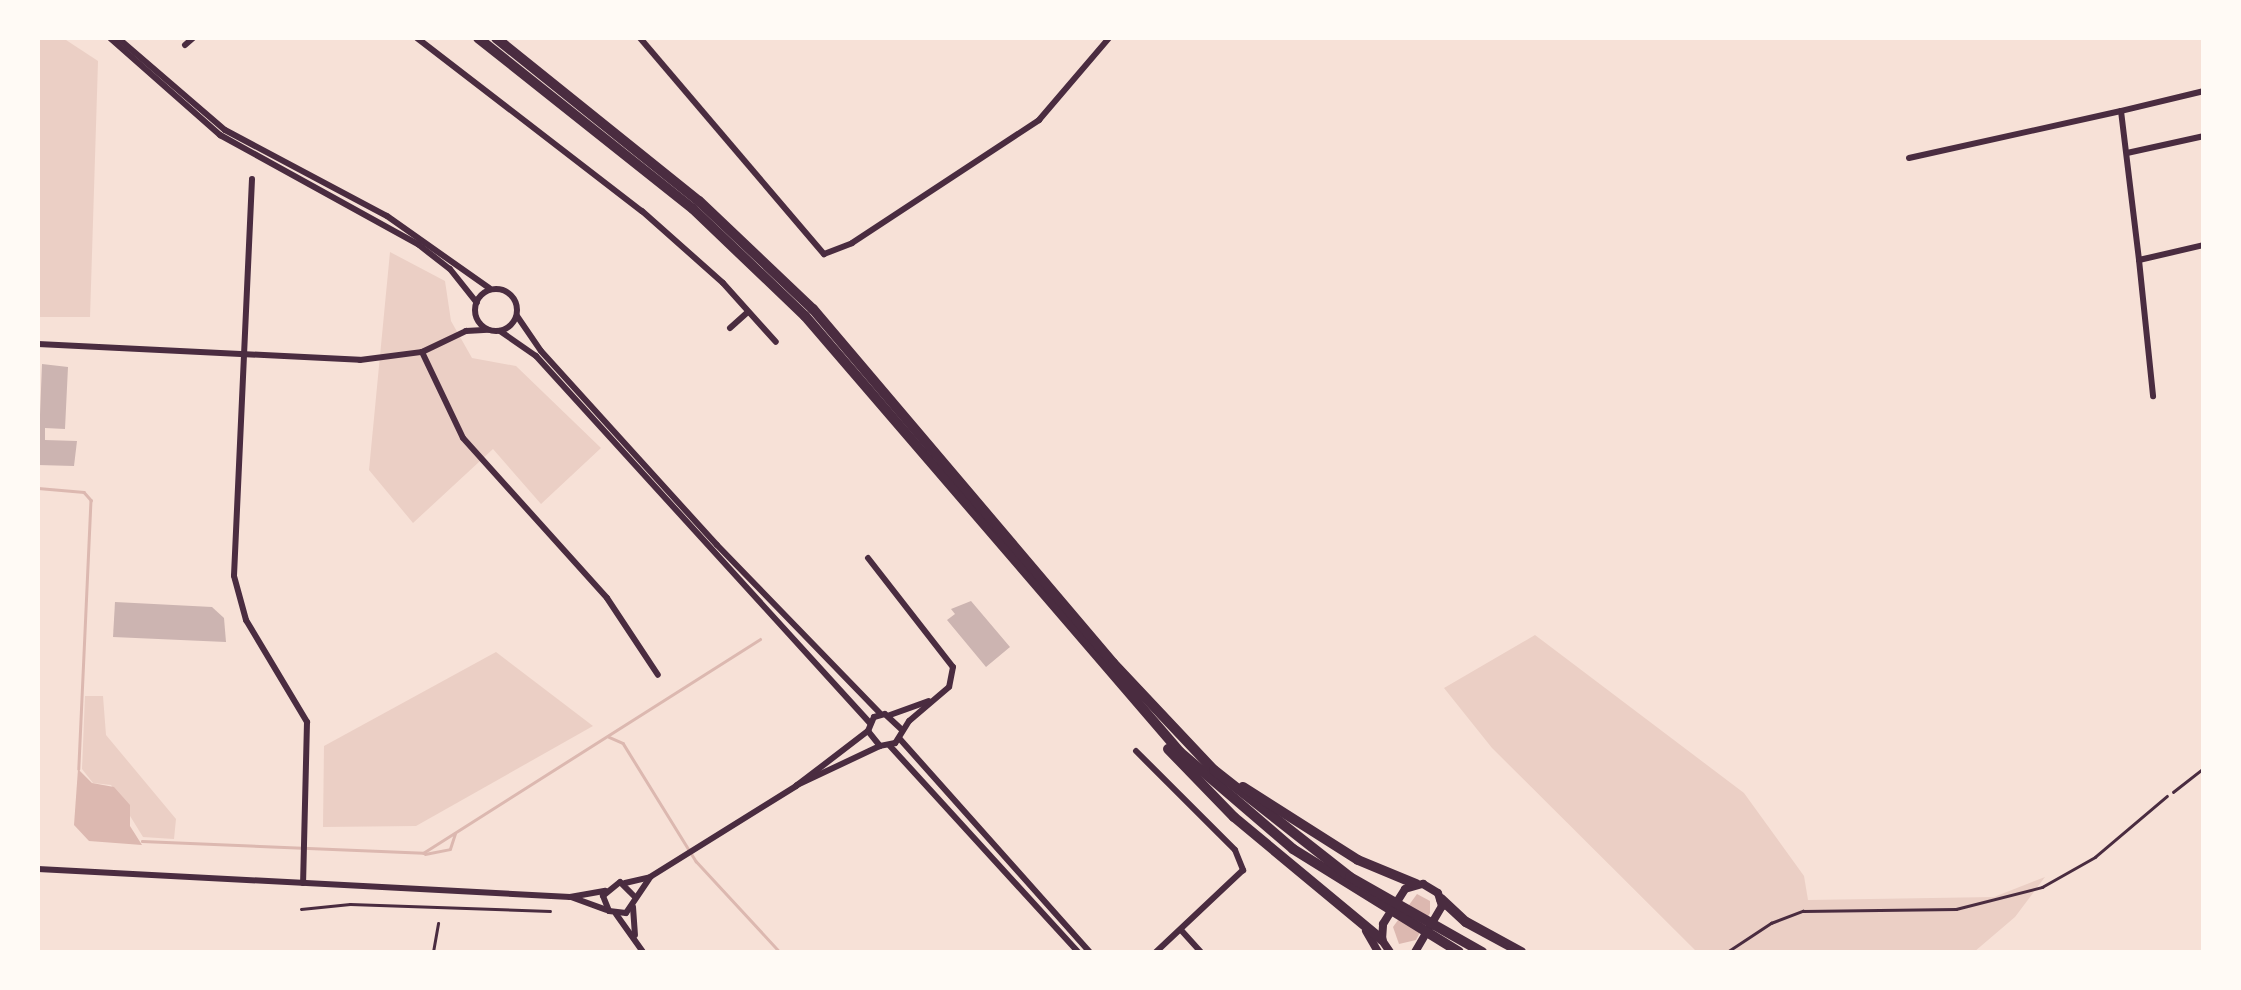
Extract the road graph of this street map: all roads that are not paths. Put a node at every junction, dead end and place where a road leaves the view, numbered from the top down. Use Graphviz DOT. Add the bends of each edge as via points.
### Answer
graph roads {
  1 [pos="110,38"];
  2 [pos="118,38"];
  3 [pos="193,38"];
  4 [pos="417,38"];
  5 [pos="478,38"];
  6 [pos="496,38"];
  7 [pos="640,38"];
  8 [pos="1109,38"];
  9 [pos="185,45"];
  10 [pos="2204,92"];
  11 [pos="2121,111"];
  12 [pos="2204,136"];
  13 [pos="2126,153"];
  14 [pos="1908,158"];
  15 [pos="252,179"];
  16 [pos="2204,244"];
  17 [pos="2140,260"];
  18 [pos="489,288"];
  19 [pos="477,303"];
  20 [pos="474,312"];
  21 [pos="748,312"];
  22 [pos="517,316"];
  23 [pos="730,328"];
  24 [pos="488,330"];
  25 [pos="500,331"];
  26 [pos="458,336"];
  27 [pos="776,342"];
  28 [pos="38,344"];
  29 [pos="422,352"];
  30 [pos="244,354"];
  31 [pos="2153,396"];
  32 [pos="868,558"];
  33 [pos="658,674"];
  34 [pos="1126,693"];
  35 [pos="939,696"];
  36 [pos="880,714"];
  37 [pos="890,714"];
  38 [pos="869,727"];
  39 [pos="900,734"];
  40 [pos="1178,736"];
  41 [pos="880,746"];
  42 [pos="890,746"];
  43 [pos="1136,752"];
  44 [pos="796,786"];
  45 [pos="2168,796"];
  46 [pos="38,869"];
  47 [pos="650,877"];
  48 [pos="303,882"];
  49 [pos="625,883"];
  50 [pos="1416,884"];
  51 [pos="605,891"];
  52 [pos="570,897"];
  53 [pos="1377,900"];
  54 [pos="1442,900"];
  55 [pos="634,902"];
  56 [pos="301,909"];
  57 [pos="550,911"];
  58 [pos="612,912"];
  59 [pos="438,923"];
  60 [pos="1181,930"];
  61 [pos="636,936"];
  62 [pos="1446,940"];
  63 [pos="1384,949"];
  64 [pos="433,952"];
  65 [pos="643,952"];
  66 [pos="1078,952"];
  67 [pos="1090,952"];
  68 [pos="1156,952"];
  69 [pos="1200,952"];
  70 [pos="1415,952"];
  71 [pos="1459,952"];
  72 [pos="1482,952"];
  73 [pos="1522,952"];
  74 [pos="1727,952"];
  1 -- 19 [label="street" via="220,135 418,245 450,269"];
  2 -- 18 [label="street" via="225,130 388,216"];
  3 -- 9 [label="street"];
  4 -- 21 [label="street" via="642,210"];
  5 -- 34 [label="highway" via="681,199 806,316"];
  6 -- 40 [label="highway" via="699,201 813,309"];
  7 -- 8 [label="street" via="824,254 852,243 1039,120"];
  10 -- 11 [label="street"];
  11 -- 13 [label="street"];
  11 -- 14 [label="street"];
  12 -- 13 [label="street"];
  13 -- 17 [label="street"];
  15 -- 30 [label="street"];
  16 -- 17 [label="street"];
  17 -- 31 [label="street"];
  18 -- 19 [label="street"];
  18 -- 22 [label="street" via="512,294"];
  19 -- 20 [label="street"];
  20 -- 24 [label="street"];
  20 -- 26 [label="street"];
  21 -- 23 [label="street"];
  21 -- 27 [label="street"];
  22 -- 25 [label="street"];
  22 -- 36 [label="street" via="654,476"];
  24 -- 25 [label="street"];
  24 -- 26 [label="street"];
  25 -- 38 [label="street" via="536,356"];
  26 -- 29 [label="street"];
  28 -- 30 [label="street"];
  29 -- 30 [label="street" via="360,360"];
  29 -- 33 [label="street" via="463,438 607,598"];
  30 -- 48 [label="street" via="236,590 307,722"];
  32 -- 35 [label="street" via="948,657 952,681"];
  34 -- 53 [label="highway" via="1242,809"];
  34 -- 63 [label="highway" via="1196,780"];
  35 -- 37 [label="street"];
  35 -- 39 [label="street"];
  36 -- 37 [label="street"];
  36 -- 38 [label="street"];
  37 -- 39 [label="street"];
  38 -- 41 [label="street"];
  38 -- 44 [label="street"];
  39 -- 42 [label="street"];
  39 -- 67 [label="street"];
  40 -- 50 [label="highway" via="1286,816 1358,860"];
  40 -- 53 [label="highway"];
  41 -- 42 [label="street"];
  41 -- 44 [label="street"];
  42 -- 66 [label="street"];
  43 -- 60 [label="street" via="1240,859 1238,881"];
  44 -- 47 [label="street"];
  45 -- 74 [label="lane" via="2095,857 2042,886 1956,909 1804,910"];
  46 -- 48 [label="street"];
  47 -- 49 [label="street"];
  47 -- 55 [label="street"];
  48 -- 52 [label="street"];
  49 -- 51 [label="street"];
  49 -- 55 [label="street"];
  50 -- 54 [label="street" via="1431,886"];
  50 -- 63 [label="street" via="1400,893"];
  51 -- 52 [label="street"];
  51 -- 58 [label="street"];
  52 -- 58 [label="street"];
  53 -- 62 [label="highway"];
  54 -- 70 [label="street"];
  54 -- 73 [label="highway" via="1466,922"];
  55 -- 58 [label="street"];
  55 -- 61 [label="street"];
  56 -- 57 [label="lane" via="350,904"];
  58 -- 61 [label="street"];
  59 -- 64 [label="lane"];
  60 -- 68 [label="street"];
  60 -- 69 [label="street"];
  61 -- 65 [label="street"];
  62 -- 71 [label="highway"];
  62 -- 72 [label="highway"];
}
